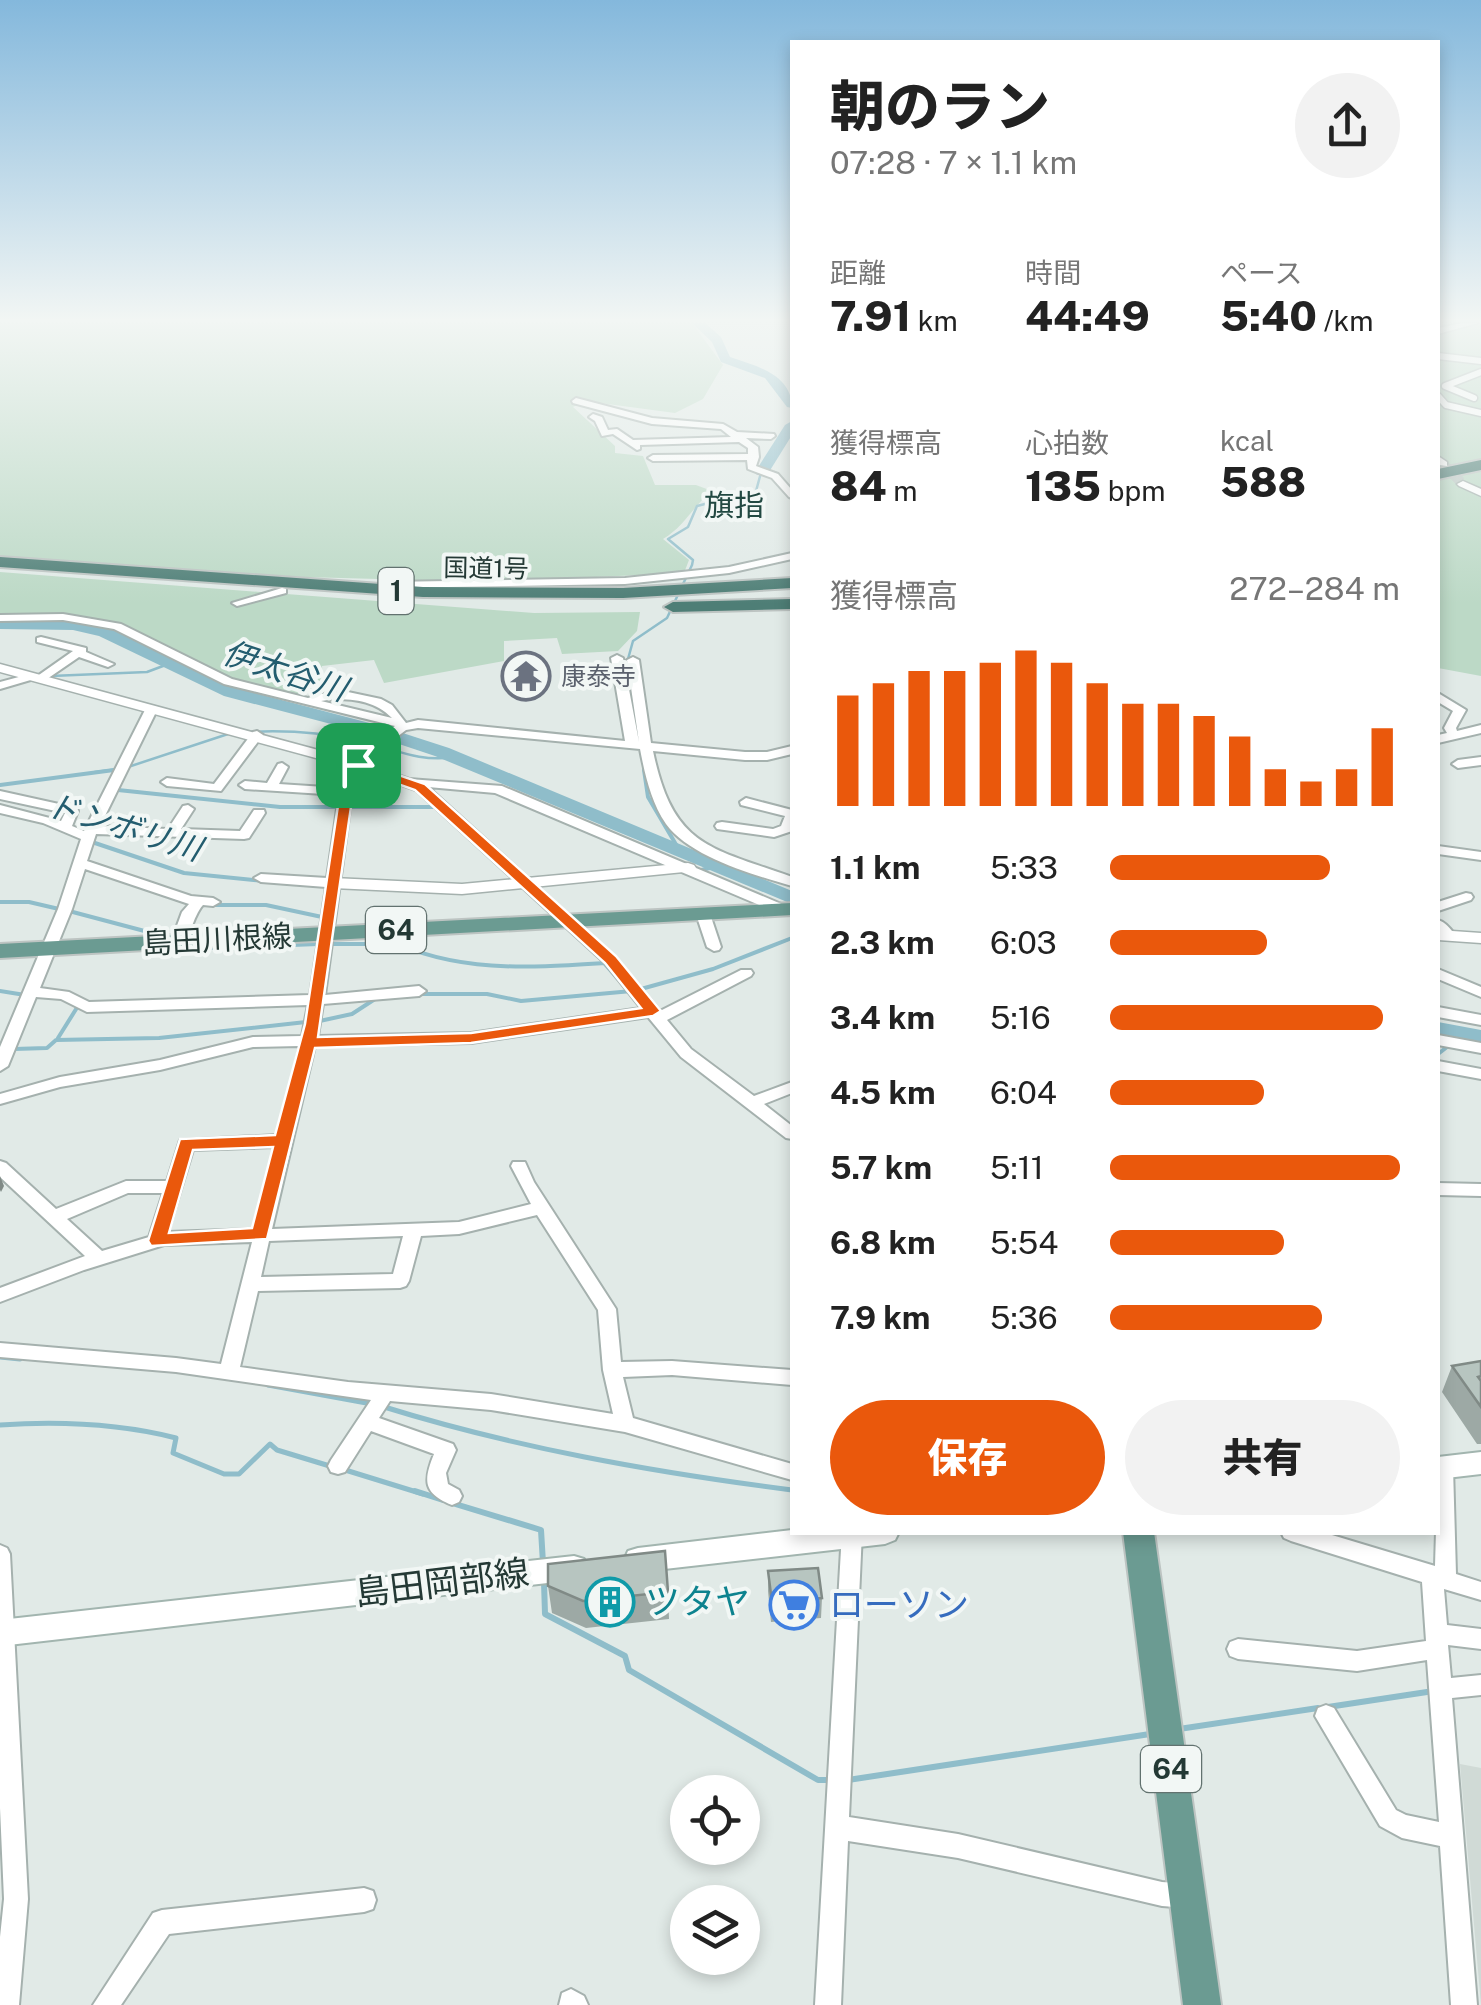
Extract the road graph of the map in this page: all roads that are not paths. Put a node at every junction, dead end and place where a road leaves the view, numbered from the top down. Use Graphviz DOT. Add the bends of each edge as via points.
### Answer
graph roads {
  1 [pos="604,417"];
  2 [pos="633,417"];
  3 [pos="664,422"];
  4 [pos="614,431"];
  5 [pos="740,439"];
  6 [pos="770,439"];
  7 [pos="630,444"];
  8 [pos="754,457"];
  9 [pos="1481,465"];
  10 [pos="1440,466"];
  11 [pos="1463,484"];
  12 [pos="790,493"];
  13 [pos="1481,493"];
  14 [pos="790,561"];
  15 [pos="790,562"];
  16 [pos="0,564"];
  17 [pos="174,571"];
  18 [pos="286,584"];
  19 [pos="790,586"];
  20 [pos="790,586"];
  21 [pos="318,590"];
  22 [pos="372,590"];
  23 [pos="237,603"];
  24 [pos="790,604"];
  25 [pos="0,618"];
  26 [pos="51,639"];
  27 [pos="78,652"];
  28 [pos="617,658"];
  29 [pos="633,660"];
  30 [pos="108,664"];
  31 [pos="0,668"];
  32 [pos="35,678"];
  33 [pos="0,686"];
  34 [pos="1440,698"];
  35 [pos="151,710"];
  36 [pos="401,727"];
  37 [pos="1481,729"];
  38 [pos="1455,732"];
  39 [pos="257,735"];
  40 [pos="1440,736"];
  41 [pos="632,745"];
  42 [pos="648,747"];
  43 [pos="790,750"];
  44 [pos="1481,761"];
  45 [pos="1458,764"];
  46 [pos="356,765"];
  47 [pos="282,768"];
  48 [pos="167,782"];
  49 [pos="412,782"];
  50 [pos="245,785"];
  51 [pos="270,787"];
  52 [pos="1,790"];
  53 [pos="346,792"];
  54 [pos="746,802"];
  55 [pos="0,809"];
  56 [pos="188,809"];
  57 [pos="258,813"];
  58 [pos="790,813"];
  59 [pos="790,820"];
  60 [pos="722,826"];
  61 [pos="65,827"];
  62 [pos="173,831"];
  63 [pos="90,834"];
  64 [pos="1481,845"];
  65 [pos="710,848"];
  66 [pos="1440,850"];
  67 [pos="1440,850"];
  68 [pos="1481,856"];
  69 [pos="80,864"];
  70 [pos="686,867"];
  71 [pos="262,878"];
  72 [pos="790,881"];
  73 [pos="333,882"];
  74 [pos="526,883"];
  75 [pos="1466,897"];
  76 [pos="1440,907"];
  77 [pos="789,910"];
  78 [pos="703,914"];
  79 [pos="567,921"];
  80 [pos="178,942"];
  81 [pos="325,942"];
  82 [pos="714,946"];
  83 [pos="48,948"];
  84 [pos="0,951"];
  85 [pos="746,973"];
  86 [pos="1440,975"];
  87 [pos="420,991"];
  88 [pos="30,992"];
  89 [pos="1481,992"];
  90 [pos="316,1000"];
  91 [pos="1440,1012"];
  92 [pos="656,1014"];
  93 [pos="1481,1020"];
  94 [pos="1440,1040"];
  95 [pos="308,1042"];
  96 [pos="1477,1047"];
  97 [pos="0,1066"];
  98 [pos="1440,1066"];
  99 [pos="1481,1071"];
  100 [pos="790,1088"];
  101 [pos="0,1099"];
  102 [pos="750,1104"];
  103 [pos="790,1133"];
  104 [pos="283,1141"];
  105 [pos="520,1166"];
  106 [pos="0,1167"];
  107 [pos="174,1187"];
  108 [pos="1440,1190"];
  109 [pos="1481,1190"];
  110 [pos="543,1207"];
  111 [pos="54,1217"];
  112 [pos="414,1228"];
  113 [pos="260,1234"];
  114 [pos="157,1241"];
  115 [pos="98,1258"];
  116 [pos="249,1284"];
  117 [pos="0,1295"];
  118 [pos="0,1350"];
  119 [pos="612,1370"];
  120 [pos="230,1372"];
  121 [pos="790,1377"];
  122 [pos="386,1392"];
  123 [pos="367,1422"];
  124 [pos="625,1424"];
  125 [pos="1481,1463"];
  126 [pos="338,1466"];
  127 [pos="1440,1467"];
  128 [pos="790,1471"];
  129 [pos="452,1496"];
  130 [pos="844,1535"];
  131 [pos="852,1535"];
  132 [pos="1138,1535"];
  133 [pos="1301,1535"];
  134 [pos="1439,1535"];
  135 [pos="0,1558"];
  136 [pos="1439,1576"];
  137 [pos="1481,1591"];
  138 [pos="2,1633"];
  139 [pos="1481,1639"];
  140 [pos="1437,1641"];
  141 [pos="1238,1649"];
  142 [pos="1481,1685"];
  143 [pos="1440,1689"];
  144 [pos="1326,1716"];
  145 [pos="836,1827"];
  146 [pos="1451,1836"];
  147 [pos="1188,1896"];
  148 [pos="364,1900"];
  149 [pos="6,2005"];
  150 [pos="106,2005"];
  151 [pos="828,2005"];
  152 [pos="1202,2005"];
  153 [pos="1464,2005"];
  1 -- 4 [label="street" via="596,418 600,430"];
  2 -- 3 [label="street"];
  3 -- 4 [label="street"];
  3 -- 5 [label="street" via="723,427"];
  4 -- 7 [label="street"];
  5 -- 6 [label="street"];
  5 -- 7 [label="street"];
  5 -- 8 [label="street" via="753,447"];
  7 -- 8 [label="street" via="653,462"];
  8 -- 12 [label="street" via="751,467 776,476"];
  9 -- 10 [label="highway"];
  11 -- 13 [label="street"];
  14 -- 18 [label="street" via="593,583"];
  15 -- 22 [label="highway" via="738,576 564,588"];
  16 -- 21 [label="highway, 国道1号 / 1"];
  16 -- 22 [label="highway, 国道1号 / 1"];
  17 -- 18 [label="street"];
  18 -- 23 [label="street"];
  19 -- 22 [label="highway, 国道1号 / 1" via="570,594"];
  20 -- 21 [label="highway, 国道1号 / 1" via="570,601"];
  21 -- 24 [label="highway" via="554,608"];
  25 -- 36 [label="street" via="64,617 117,626 200,671 307,704 314,698 363,698 390,706"];
  26 -- 27 [label="street"];
  27 -- 30 [label="street"];
  27 -- 32 [label="street"];
  28 -- 41 [label="street"];
  29 -- 42 [label="street"];
  31 -- 32 [label="street"];
  32 -- 33 [label="street"];
  32 -- 35 [label="street"];
  34 -- 38 [label="street" via="1460,710 1450,728"];
  35 -- 39 [label="street"];
  35 -- 63 [label="street"];
  36 -- 41 [label="street"];
  36 -- 46 [label="street"];
  37 -- 38 [label="street"];
  38 -- 40 [label="street"];
  39 -- 46 [label="street"];
  39 -- 48 [label="street" via="218,788"];
  41 -- 42 [label="street"];
  42 -- 43 [label="street" via="745,756"];
  42 -- 65 [label="street" via="658,802 676,828"];
  44 -- 45 [label="street"];
  46 -- 49 [label="street"];
  46 -- 53 [label="street"];
  47 -- 51 [label="street"];
  49 -- 70 [label="street" via="497,789"];
  49 -- 74 [label="street"];
  50 -- 51 [label="street"];
  51 -- 53 [label="street"];
  52 -- 61 [label="street" via="72,812"];
  53 -- 73 [label="street"];
  54 -- 58 [label="street"];
  55 -- 61 [label="street"];
  56 -- 62 [label="street"];
  57 -- 62 [label="street" via="244,835"];
  59 -- 60 [label="street" via="774,833"];
  61 -- 63 [label="street"];
  62 -- 63 [label="street"];
  63 -- 69 [label="street"];
  64 -- 66 [label="street"];
  65 -- 70 [label="street"];
  65 -- 72 [label="street"];
  67 -- 68 [label="street"];
  69 -- 80 [label="street" via="206,902 182,924"];
  69 -- 83 [label="street"];
  70 -- 74 [label="street"];
  70 -- 77 [label="street"];
  71 -- 73 [label="street"];
  73 -- 74 [label="street" via="462,889"];
  73 -- 81 [label="street"];
  74 -- 79 [label="street"];
  75 -- 76 [label="street"];
  77 -- 78 [label="main road, 島田川根線 / 64"];
  78 -- 79 [label="main road, 島田川根線 / 64"];
  78 -- 82 [label="street"];
  79 -- 81 [label="main road, 島田川根線 / 64"];
  79 -- 92 [label="street"];
  80 -- 81 [label="main road, 島田川根線 / 64"];
  80 -- 83 [label="main road, 島田川根線 / 64"];
  81 -- 90 [label="street"];
  83 -- 84 [label="main road, 島田川根線 / 64"];
  83 -- 88 [label="street"];
  85 -- 92 [label="street"];
  86 -- 89 [label="street"];
  87 -- 90 [label="street"];
  88 -- 90 [label="street" via="87,1006"];
  88 -- 97 [label="street"];
  90 -- 95 [label="street"];
  91 -- 93 [label="street"];
  92 -- 95 [label="street" via="471,1038"];
  92 -- 102 [label="street" via="686,1052"];
  94 -- 96 [label="street"];
  95 -- 101 [label="street" via="254,1042"];
  95 -- 104 [label="street"];
  96 -- 99 [label="street"];
  98 -- 99 [label="street"];
  100 -- 102 [label="street"];
  102 -- 103 [label="street"];
  104 -- 107 [label="street" via="186,1144"];
  104 -- 113 [label="street"];
  105 -- 110 [label="street"];
  106 -- 111 [label="street"];
  107 -- 111 [label="street" via="126,1188"];
  107 -- 114 [label="street"];
  108 -- 109 [label="street"];
  110 -- 112 [label="street" via="478,1226"];
  110 -- 119 [label="street" via="607,1309"];
  111 -- 115 [label="street"];
  112 -- 113 [label="street"];
  112 -- 116 [label="street" via="400,1280"];
  113 -- 114 [label="street"];
  113 -- 116 [label="street"];
  114 -- 115 [label="street"];
  115 -- 117 [label="street"];
  116 -- 120 [label="street"];
  118 -- 120 [label="street"];
  119 -- 121 [label="street"];
  119 -- 124 [label="street"];
  120 -- 122 [label="street"];
  122 -- 123 [label="street"];
  122 -- 124 [label="street"];
  123 -- 126 [label="street"];
  123 -- 129 [label="street" via="446,1450 436,1473 439,1489"];
  124 -- 128 [label="street"];
  125 -- 127 [label="main road"];
  130 -- 138 [label="main road, 島田岡部線"];
  131 -- 145 [label="street"];
  132 -- 147 [label="main road, 64"];
  133 -- 136 [label="street"];
  134 -- 136 [label="street"];
  135 -- 138 [label="street"];
  136 -- 137 [label="street"];
  136 -- 140 [label="street"];
  138 -- 149 [label="street" via="16,1900"];
  139 -- 140 [label="street"];
  140 -- 141 [label="street" via="1356,1661"];
  140 -- 143 [label="street"];
  142 -- 143 [label="street"];
  143 -- 146 [label="street"];
  144 -- 146 [label="street" via="1388,1818"];
  145 -- 147 [label="street"];
  145 -- 151 [label="street"];
  146 -- 153 [label="street"];
  147 -- 152 [label="main road, 64"];
  148 -- 150 [label="street" via="162,1922"];
}
